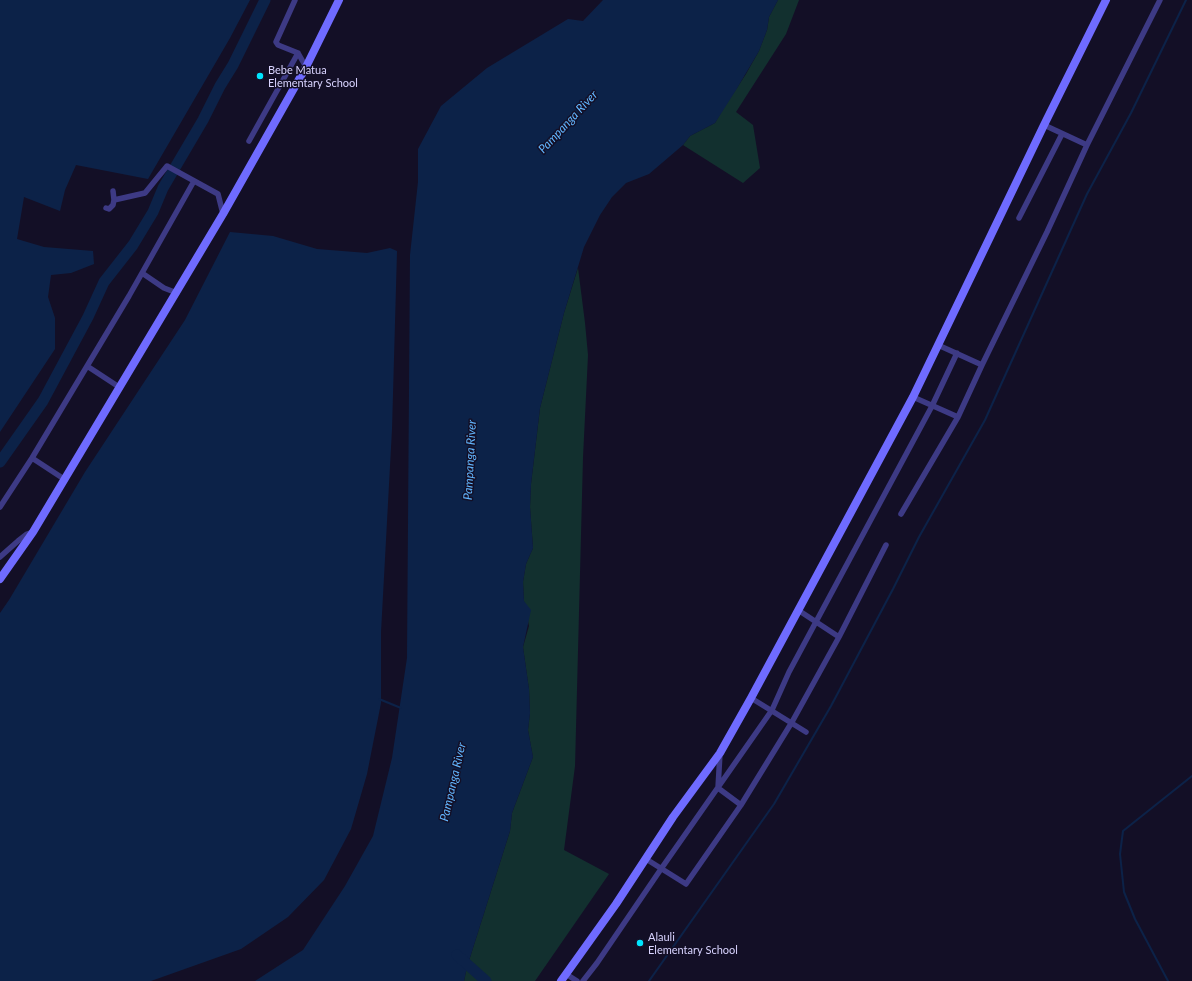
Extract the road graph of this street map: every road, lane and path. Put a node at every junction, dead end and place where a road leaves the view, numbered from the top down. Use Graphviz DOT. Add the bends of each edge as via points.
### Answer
graph roads {
  1 [pos="295,0"];
  2 [pos="339,0"];
  3 [pos="1106,0"];
  4 [pos="1153,0"];
  5 [pos="1159,2"];
  6 [pos="298,53"];
  7 [pos="306,68"];
  8 [pos="1044,126"];
  9 [pos="1062,134"];
  10 [pos="249,141"];
  11 [pos="1087,145"];
  12 [pos="194,181"];
  13 [pos="113,191"];
  14 [pos="114,200"];
  15 [pos="106,208"];
  16 [pos="223,214"];
  17 [pos="1020,218"];
  18 [pos="142,273"];
  19 [pos="177,293"];
  20 [pos="938,345"];
  21 [pos="957,353"];
  22 [pos="982,364"];
  23 [pos="87,366"];
  24 [pos="119,387"];
  25 [pos="913,397"];
  26 [pos="932,406"];
  27 [pos="958,417"];
  28 [pos="32,458"];
  29 [pos="64,479"];
  30 [pos="0,507"];
  31 [pos="901,514"];
  32 [pos="33,532"];
  33 [pos="886,546"];
  34 [pos="0,557"];
  35 [pos="0,579"];
  36 [pos="798,610"];
  37 [pos="816,622"];
  38 [pos="840,637"];
  39 [pos="751,698"];
  40 [pos="772,710"];
  41 [pos="792,722"];
  42 [pos="806,732"];
  43 [pos="720,753"];
  44 [pos="718,788"];
  45 [pos="741,805"];
  46 [pos="646,859"];
  47 [pos="661,869"];
  48 [pos="564,977"];
  49 [pos="577,981"];
  50 [pos="583,981"];
  1 -- 6 [label="street" via="276,42"];
  2 -- 7 [label="street"];
  3 -- 8 [label="street"];
  4 -- 5 [label="street"];
  5 -- 11 [label="street"];
  6 -- 7 [label="street"];
  6 -- 10 [label="street"];
  7 -- 16 [label="street"];
  8 -- 9 [label="street"];
  8 -- 20 [label="street"];
  9 -- 11 [label="street"];
  9 -- 17 [label="street"];
  11 -- 22 [label="street"];
  12 -- 14 [label="street" via="167,166 145,193"];
  12 -- 16 [label="street" via="218,194"];
  12 -- 18 [label="street"];
  13 -- 14 [label="street"];
  14 -- 15 [label="street" via="113,205 109,209"];
  16 -- 19 [label="street"];
  18 -- 19 [label="street" via="164,288"];
  18 -- 23 [label="street"];
  19 -- 24 [label="street"];
  20 -- 21 [label="street"];
  20 -- 25 [label="street"];
  21 -- 22 [label="street"];
  21 -- 26 [label="street"];
  22 -- 27 [label="street"];
  23 -- 24 [label="street"];
  23 -- 28 [label="street"];
  24 -- 29 [label="street"];
  25 -- 26 [label="street"];
  25 -- 36 [label="street"];
  26 -- 27 [label="street"];
  26 -- 37 [label="street"];
  27 -- 31 [label="street"];
  28 -- 29 [label="street"];
  28 -- 30 [label="street"];
  29 -- 32 [label="street"];
  32 -- 34 [label="street" via="27,534"];
  32 -- 35 [label="street"];
  33 -- 38 [label="street"];
  36 -- 37 [label="street"];
  36 -- 39 [label="street"];
  37 -- 38 [label="street"];
  37 -- 40 [label="street"];
  38 -- 41 [label="street"];
  39 -- 40 [label="street"];
  39 -- 43 [label="street"];
  40 -- 41 [label="street"];
  40 -- 44 [label="street"];
  41 -- 42 [label="street"];
  41 -- 45 [label="street"];
  43 -- 44 [label="street"];
  43 -- 46 [label="street"];
  44 -- 45 [label="street"];
  44 -- 47 [label="street"];
  45 -- 47 [label="street" via="686,884"];
  46 -- 47 [label="street"];
  46 -- 48 [label="street"];
  47 -- 50 [label="street"];
  48 -- 49 [label="street"];
}
